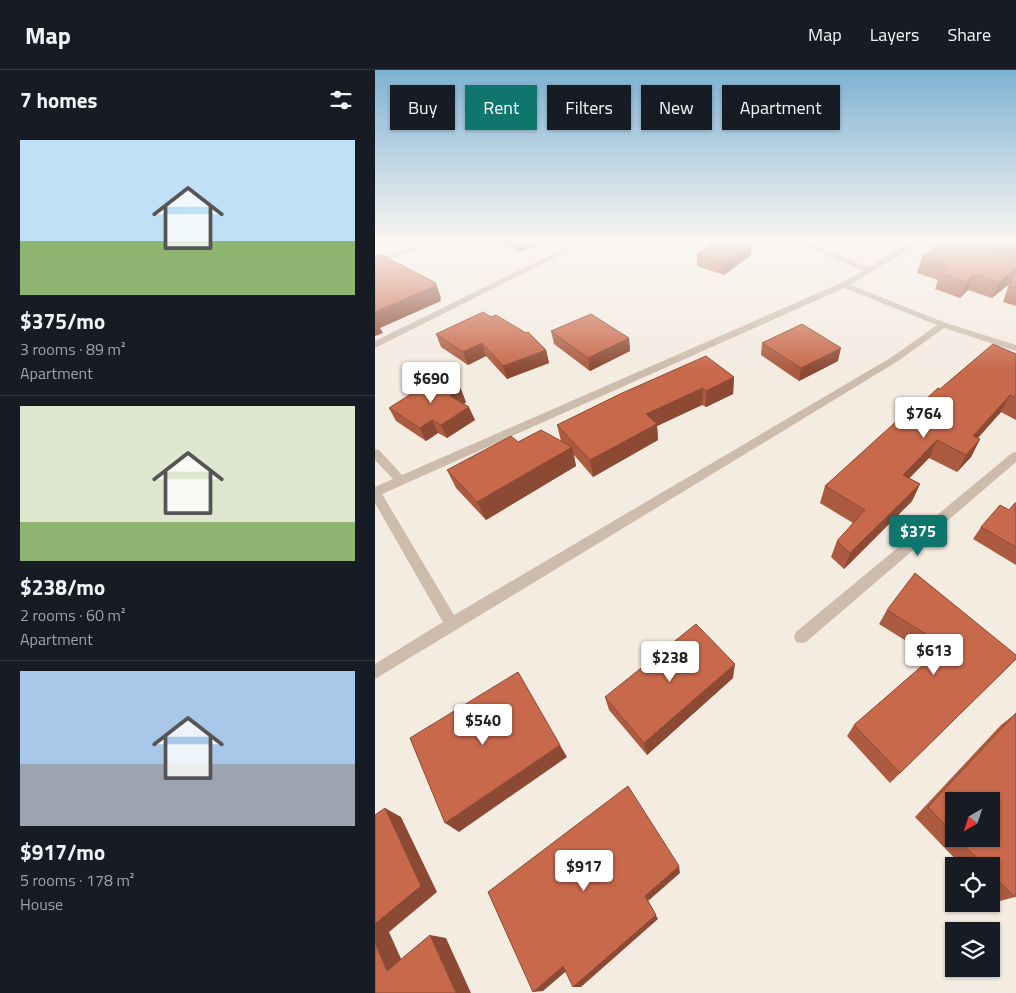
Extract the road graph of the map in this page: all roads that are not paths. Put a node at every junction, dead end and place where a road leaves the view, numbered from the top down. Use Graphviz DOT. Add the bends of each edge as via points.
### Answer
graph roads {
  1 [pos="497,284"];
  2 [pos="844,285"];
  3 [pos="943,325"];
  4 [pos="375,345"];
  5 [pos="1016,348"];
  6 [pos="375,453"];
  7 [pos="1016,456"];
  8 [pos="401,481"];
  9 [pos="375,492"];
  10 [pos="452,624"];
  11 [pos="801,638"];
  12 [pos="375,672"];
  1 -- 4 [label="street"];
  2 -- 3 [label="street"];
  2 -- 8 [label="street"];
  3 -- 5 [label="street"];
  3 -- 10 [label="street" via="895,358"];
  6 -- 8 [label="street"];
  7 -- 11 [label="street"];
  8 -- 9 [label="street"];
  9 -- 10 [label="street"];
  10 -- 12 [label="street"];
}
